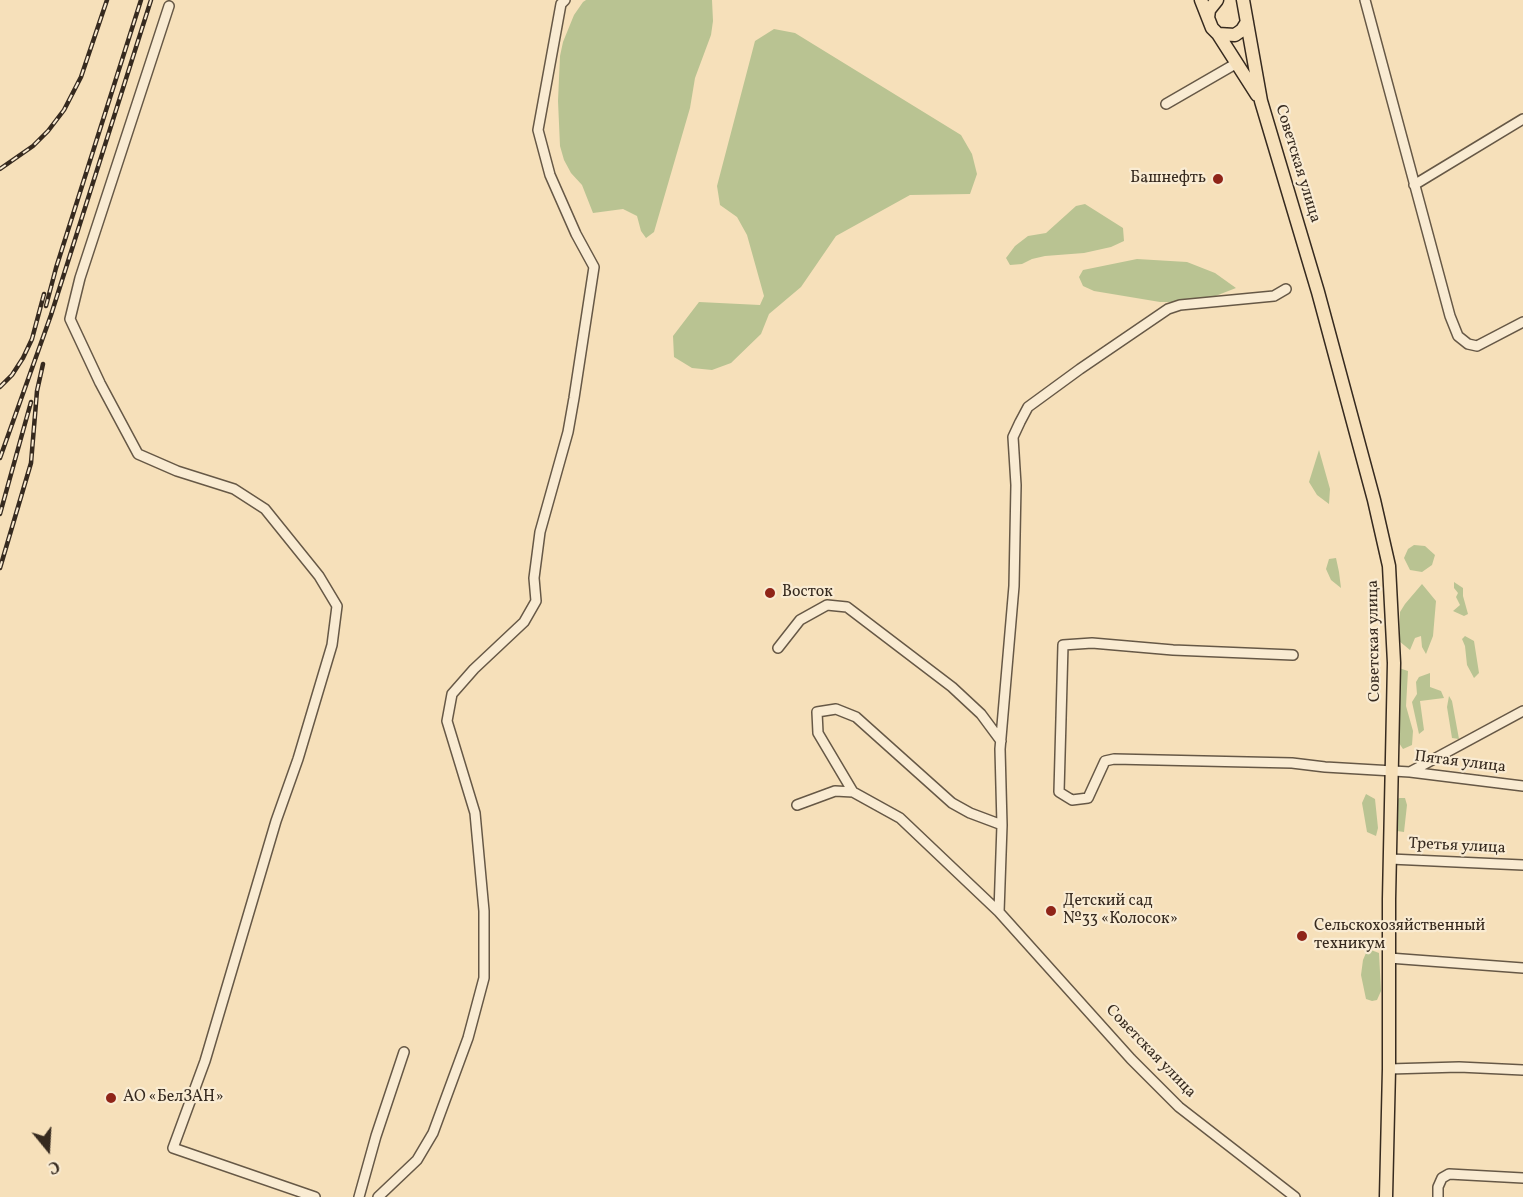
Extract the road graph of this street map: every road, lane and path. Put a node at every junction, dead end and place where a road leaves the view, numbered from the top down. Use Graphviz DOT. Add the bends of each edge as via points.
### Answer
graph roads {
  1 [pos="565,0"];
  2 [pos="1201,0"];
  3 [pos="1217,0"];
  4 [pos="1365,0"];
  5 [pos="1242,2"];
  6 [pos="169,6"];
  7 [pos="1208,20"];
  8 [pos="1247,22"];
  9 [pos="1218,34"];
  10 [pos="1237,63"];
  11 [pos="1261,102"];
  12 [pos="1166,104"];
  13 [pos="1523,119"];
  14 [pos="1414,184"];
  15 [pos="1286,289"];
  16 [pos="1523,322"];
  17 [pos="778,648"];
  18 [pos="1293,656"];
  19 [pos="1523,711"];
  20 [pos="1001,741"];
  21 [pos="1392,771"];
  22 [pos="1410,772"];
  23 [pos="1523,786"];
  24 [pos="853,792"];
  25 [pos="797,805"];
  26 [pos="1002,825"];
  27 [pos="1390,859"];
  28 [pos="1523,865"];
  29 [pos="999,912"];
  30 [pos="1389,958"];
  31 [pos="1523,968"];
  32 [pos="404,1052"];
  33 [pos="1389,1069"];
  34 [pos="1523,1070"];
  35 [pos="1523,1178"];
  36 [pos="315,1197"];
  37 [pos="359,1197"];
  38 [pos="378,1197"];
  39 [pos="1295,1197"];
  40 [pos="1386,1197"];
  41 [pos="1438,1197"];
  1 -- 38 [label="street" via="561,4 538,130 550,175 594,267 574,398 540,532 534,578 536,601 524,622 452,694 447,721 475,813 484,911 484,978 468,1038 433,1133 417,1160"];
  2 -- 7 [label="main road, Советская улица"];
  3 -- 7 [label="main road" via="1209,10"];
  4 -- 14 [label="street"];
  5 -- 8 [label="main road, Советская улица"];
  6 -- 36 [label="street" via="80,278 70,320 138,454 234,489 265,509 319,576 337,606 332,645 298,759 205,1060 173,1148"];
  7 -- 9 [label="main road, Советская улица"];
  8 -- 9 [label="main road" via="1235,35"];
  8 -- 11 [label="main road, Советская улица"];
  9 -- 10 [label="main road, Советская улица"];
  10 -- 11 [label="main road, Советская улица"];
  10 -- 12 [label="street"];
  11 -- 21 [label="main road, Советская улица" via="1318,292 1389,566 1394,663"];
  13 -- 14 [label="street"];
  14 -- 16 [label="street" via="1458,336 1477,346"];
  15 -- 20 [label="street" via="1274,296 1168,309 1028,407 1013,437 1014,586"];
  17 -- 20 [label="street" via="800,620 827,605 847,607 952,687 981,714"];
  18 -- 21 [label="street, Пятая улица" via="1063,645 1059,792 1072,800 1088,798 1105,762 1114,759 1292,762"];
  19 -- 22 [label="street"];
  20 -- 26 [label="street"];
  21 -- 22 [label="street, Пятая улица"];
  21 -- 27 [label="main road, Советская улица"];
  22 -- 23 [label="street, Пятая улица"];
  24 -- 25 [label="street" via="836,791"];
  24 -- 26 [label="street" via="818,733 818,712 836,709 856,717 952,803"];
  24 -- 29 [label="street, Советская улица" via="900,818"];
  26 -- 29 [label="street"];
  27 -- 28 [label="street, Третья улица"];
  27 -- 30 [label="main road, Советская улица"];
  29 -- 39 [label="street, Советская улица" via="1179,1107"];
  30 -- 31 [label="street"];
  30 -- 33 [label="main road, Советская улица"];
  32 -- 37 [label="street"];
  33 -- 34 [label="street"];
  33 -- 40 [label="main road, Советская улица"];
  35 -- 41 [label="street" via="1449,1174 1442,1178"];
}
